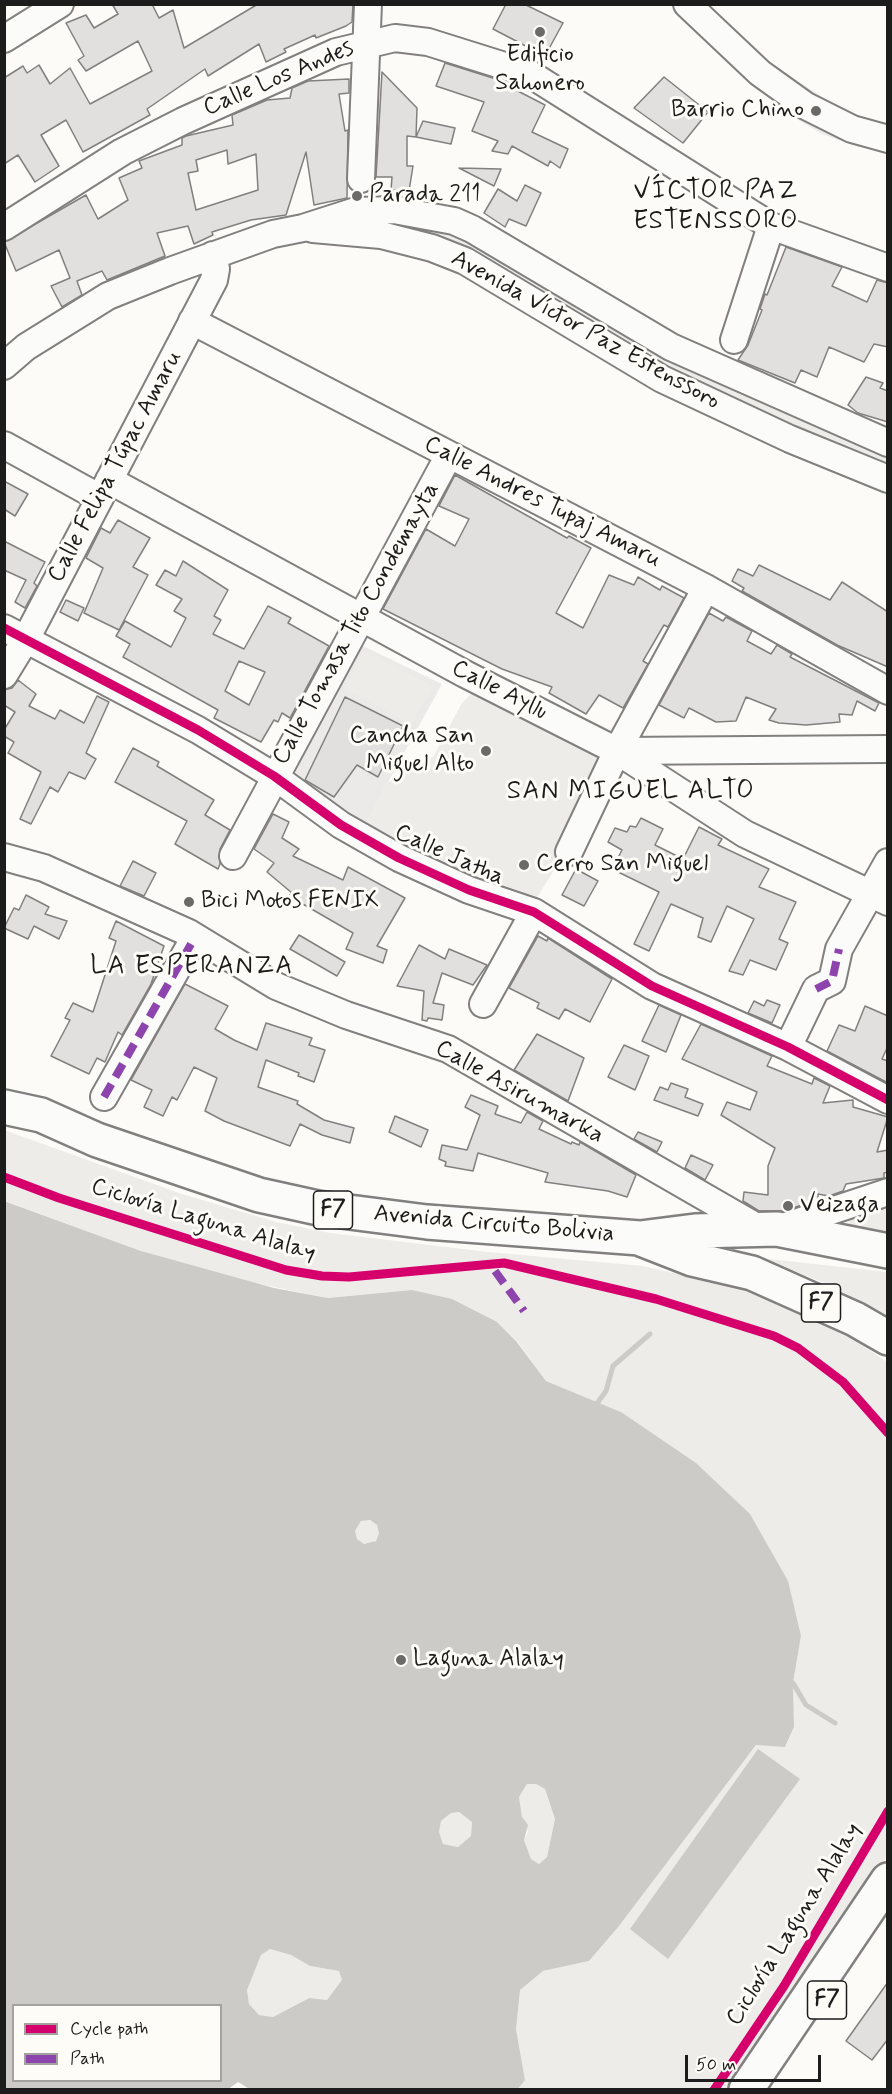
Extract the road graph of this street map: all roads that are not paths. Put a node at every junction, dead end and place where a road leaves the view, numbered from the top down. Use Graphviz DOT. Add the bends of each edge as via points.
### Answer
graph roads {
  1 [pos="60,4"];
  2 [pos="368,4"];
  3 [pos="687,4"];
  4 [pos="4,39"];
  5 [pos="365,43"];
  6 [pos="888,139"];
  7 [pos="361,179"];
  8 [pos="771,226"];
  9 [pos="4,227"];
  10 [pos="303,228"];
  11 [pos="213,255"];
  12 [pos="888,268"];
  13 [pos="192,321"];
  14 [pos="734,340"];
  15 [pos="4,366"];
  16 [pos="888,443"];
  17 [pos="4,445"];
  18 [pos="449,455"];
  19 [pos="888,479"];
  20 [pos="105,489"];
  21 [pos="706,588"];
  22 [pos="361,618"];
  23 [pos="15,633"];
  24 [pos="4,675"];
  25 [pos="888,691"];
  26 [pos="888,749"];
  27 [pos="617,751"];
  28 [pos="274,776"];
  29 [pos="569,852"];
  30 [pos="232,856"];
  31 [pos="4,857"];
  32 [pos="888,862"];
  33 [pos="878,898"];
  34 [pos="534,912"];
  35 [pos="195,937"];
  36 [pos="483,1004"];
  37 [pos="788,1047"];
  38 [pos="4,1089"];
  39 [pos="104,1096"];
  40 [pos="888,1101"];
  41 [pos="4,1107"];
  42 [pos="41,1115"];
  43 [pos="888,1192"];
  44 [pos="770,1230"];
  45 [pos="640,1238"];
  46 [pos="888,1251"];
  47 [pos="888,1338"];
  48 [pos="888,1880"];
  49 [pos="888,1910"];
  50 [pos="746,2090"];
  51 [pos="766,2090"];
  1 -- 4 [label="street"];
  2 -- 5 [label="street"];
  3 -- 6 [label="street" via="759,73 806,106 852,129"];
  5 -- 7 [label="street"];
  5 -- 8 [label="street, Calle Los Andes" via="395,38 428,42 530,74"];
  5 -- 9 [label="street, Calle Los Andes" via="336,52 122,152"];
  8 -- 12 [label="street, Calle Los Andes"];
  8 -- 14 [label="street"];
  10 -- 11 [label="street"];
  10 -- 16 [label="street, Avenida Víctor Paz Estenssoro" via="356,210 394,210 454,221 687,356"];
  10 -- 19 [label="street, Avenida Víctor Paz Estenssoro" via="381,235 465,261 662,379 790,439"];
  11 -- 13 [label="street, Calle Felipa Túpac Amaru" via="214,280"];
  11 -- 15 [label="street" via="108,296 26,347"];
  13 -- 18 [label="street, Calle Andres Tupaj Amaru"];
  13 -- 20 [label="street, Calle Felipa Túpac Amaru"];
  17 -- 20 [label="street, Calle Ayllu"];
  18 -- 21 [label="street, Calle Andres Tupaj Amaru"];
  18 -- 22 [label="street, Calle Tomasa Tito Condemayta"];
  20 -- 22 [label="street, Calle Ayllu"];
  20 -- 23 [label="street, Calle Felipa Túpac Amaru"];
  21 -- 25 [label="street, Calle Andres Tupaj Amaru"];
  21 -- 27 [label="street"];
  22 -- 27 [label="street, Calle Ayllu"];
  22 -- 28 [label="street, Calle Tomasa Tito Condemayta"];
  23 -- 24 [label="street, Calle Felipa Túpac Amaru"];
  23 -- 28 [label="street, Calle Jatha" via="198,730"];
  26 -- 27 [label="street"];
  27 -- 29 [label="street"];
  27 -- 33 [label="street, Calle Ayllu" via="745,834"];
  28 -- 30 [label="street, Calle Tomasa Tito Condemayta"];
  28 -- 34 [label="street, Calle Jatha" via="341,825 399,858 469,890"];
  31 -- 35 [label="street, Calle Asirumarka" via="44,868"];
  32 -- 33 [label="street"];
  33 -- 37 [label="street" via="839,950 832,981 816,989"];
  34 -- 36 [label="street"];
  34 -- 37 [label="street, Calle Jatha" via="652,986"];
  35 -- 39 [label="street"];
  35 -- 44 [label="street, Calle Asirumarka" via="276,986 346,1015 448,1049"];
  37 -- 40 [label="street, Calle Jatha"];
  38 -- 42 [label="highway, Avenida Circuito Bolivia / F7"];
  41 -- 42 [label="highway, Avenida Circuito Bolivia / F7"];
  42 -- 45 [label="highway, Avenida Circuito Bolivia / F7" via="97,1140 185,1171 259,1195 318,1208 427,1222"];
  43 -- 44 [label="street"];
  44 -- 45 [label="highway, Avenida Circuito Bolivia / F7" via="694,1231"];
  44 -- 46 [label="highway, Avenida Circuito Bolivia / F7"];
  45 -- 47 [label="highway, Avenida Circuito Bolivia / F7" via="692,1259 752,1273"];
  48 -- 50 [label="highway, F7"];
  49 -- 51 [label="highway, F7"];
}
